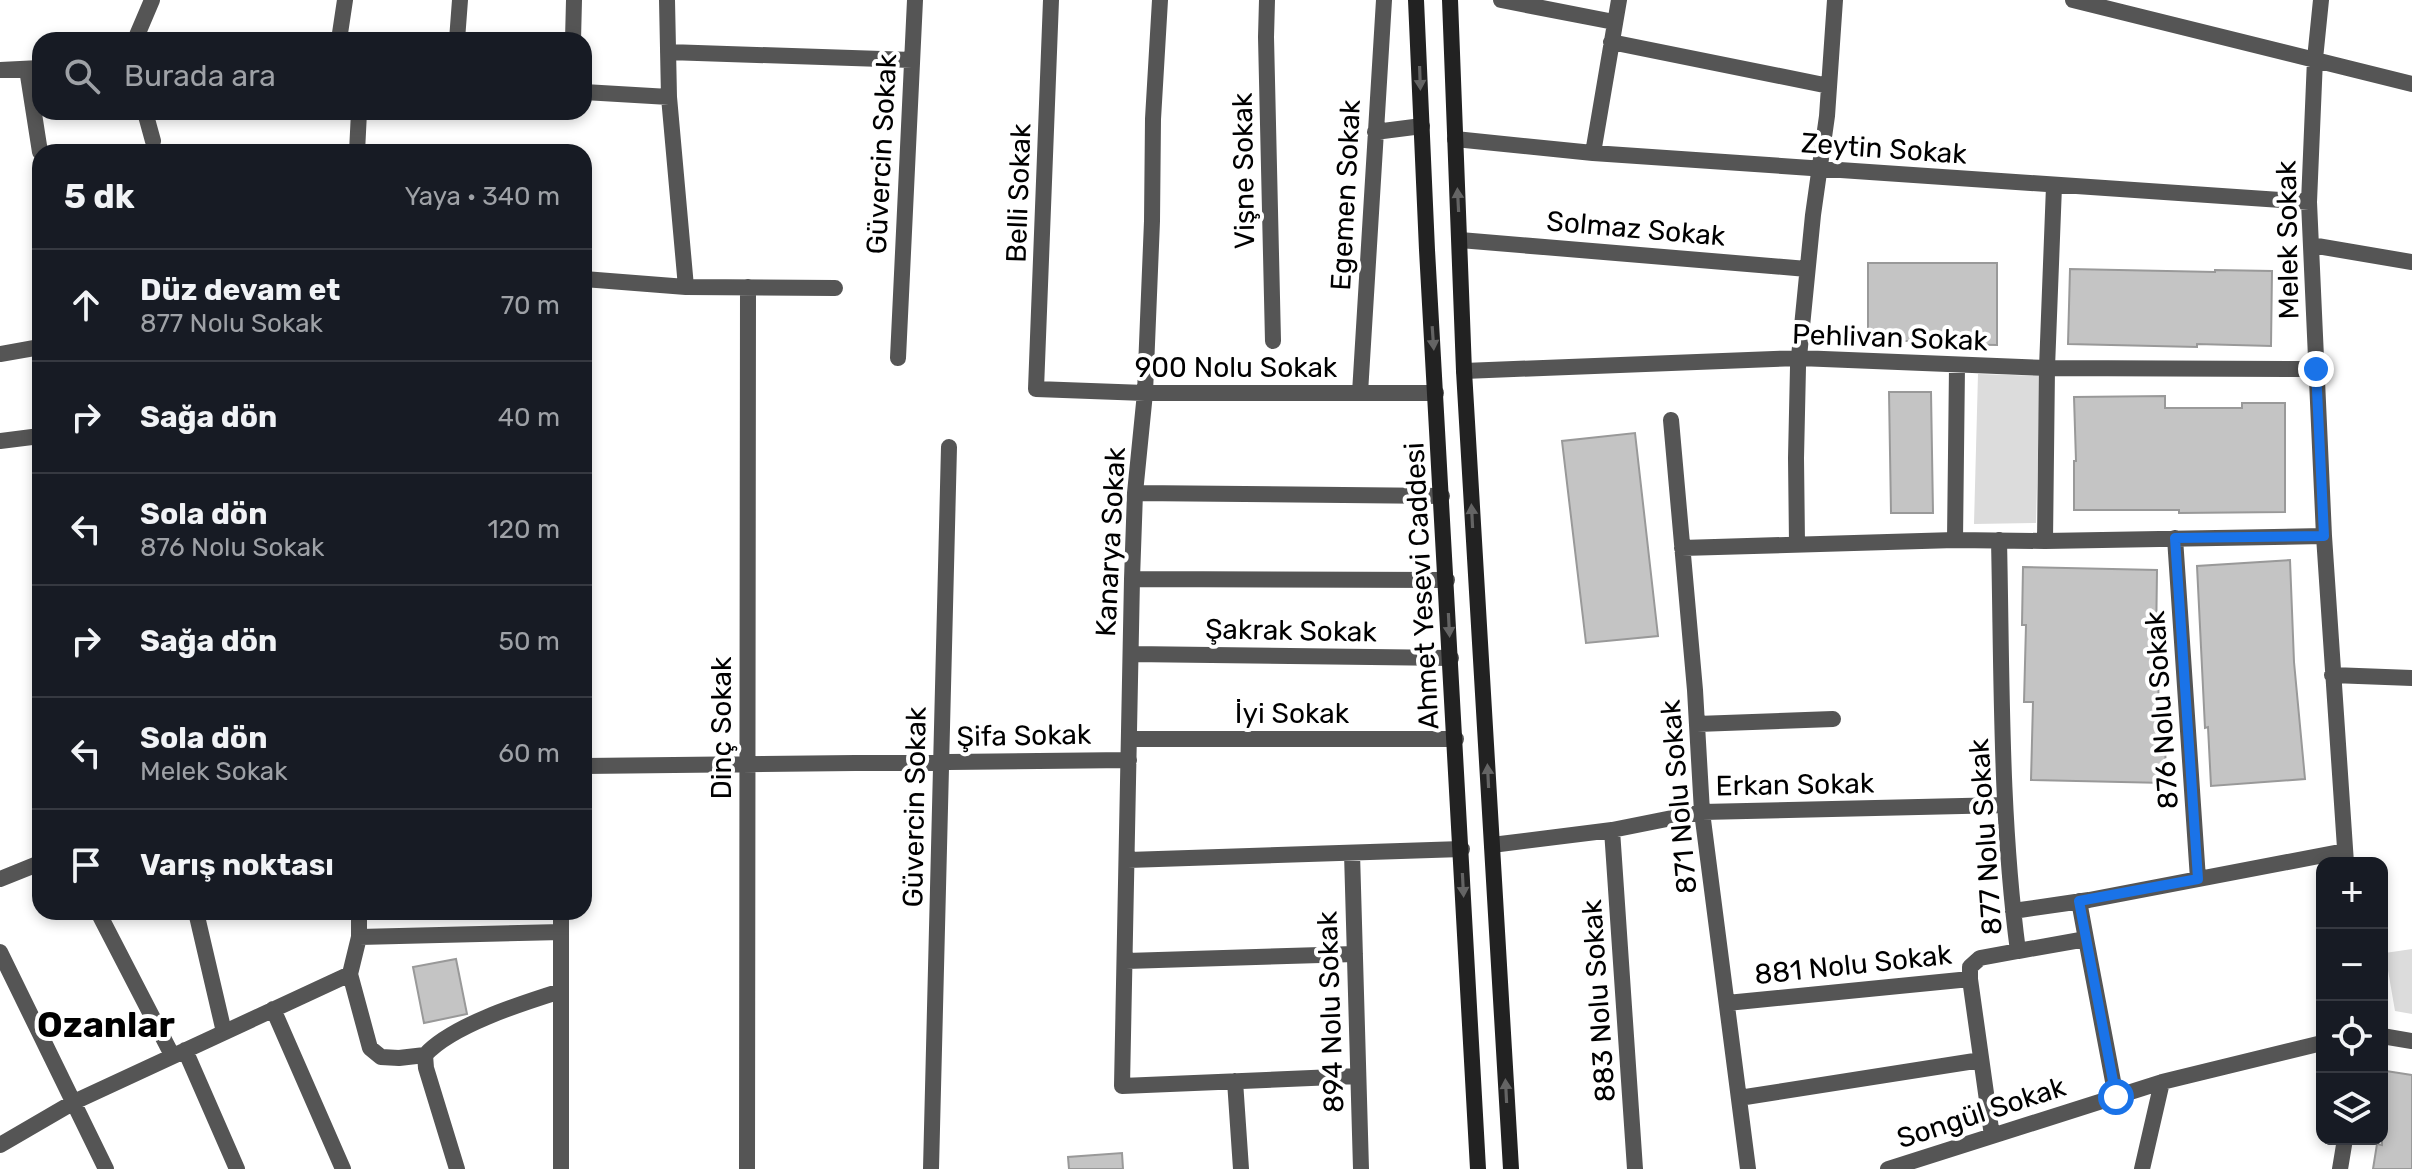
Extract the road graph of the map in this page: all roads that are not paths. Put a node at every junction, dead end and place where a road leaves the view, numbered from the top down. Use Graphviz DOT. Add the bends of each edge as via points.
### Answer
graph roads {
  1 [pos="152,0"];
  2 [pos="345,0"];
  3 [pos="460,0"];
  4 [pos="574,0"];
  5 [pos="667,0"];
  6 [pos="915,0"];
  7 [pos="1051,0"];
  8 [pos="1160,0"];
  9 [pos="1267,0"];
  10 [pos="1384,0"];
  11 [pos="1416,0"];
  12 [pos="1450,0"];
  13 [pos="1501,0"];
  14 [pos="1619,0"];
  15 [pos="1835,0"];
  16 [pos="2073,0"];
  17 [pos="2321,0"];
  18 [pos="1614,22"];
  19 [pos="138,32"];
  20 [pos="340,32"];
  21 [pos="458,32"];
  22 [pos="573,32"];
  23 [pos="1611,42"];
  24 [pos="668,52"];
  25 [pos="2315,59"];
  26 [pos="912,60"];
  27 [pos="32,68"];
  28 [pos="0,70"];
  29 [pos="2412,84"];
  30 [pos="1829,86"];
  31 [pos="592,92"];
  32 [pos="669,97"];
  33 [pos="38,120"];
  34 [pos="147,120"];
  35 [pos="359,120"];
  36 [pos="1422,126"];
  37 [pos="1375,132"];
  38 [pos="1455,139"];
  39 [pos="153,141"];
  40 [pos="39,144"];
  41 [pos="357,144"];
  42 [pos="1593,153"];
  43 [pos="1819,169"];
  44 [pos="2054,186"];
  45 [pos="2309,202"];
  46 [pos="1460,240"];
  47 [pos="2311,245"];
  48 [pos="2412,262"];
  49 [pos="1807,269"];
  50 [pos="592,280"];
  51 [pos="686,287"];
  52 [pos="748,287"];
  53 [pos="835,288"];
  54 [pos="1273,341"];
  55 [pos="32,348"];
  56 [pos="0,354"];
  57 [pos="898,358"];
  58 [pos="1799,358"];
  59 [pos="1957,366"];
  60 [pos="2047,368"];
  61 [pos="2316,369"];
  62 [pos="1464,371"];
  63 [pos="1036,389"];
  64 [pos="1145,393"];
  65 [pos="1360,393"];
  66 [pos="1436,393"];
  67 [pos="1671,420"];
  68 [pos="32,437"];
  69 [pos="0,441"];
  70 [pos="949,447"];
  71 [pos="1135,493"];
  72 [pos="1442,496"];
  73 [pos="2324,536"];
  74 [pos="2175,538"];
  75 [pos="1955,540"];
  76 [pos="1999,540"];
  77 [pos="2045,541"];
  78 [pos="1797,543"];
  79 [pos="1682,548"];
  80 [pos="1132,579"];
  81 [pos="1447,580"];
  82 [pos="1131,654"];
  83 [pos="1451,658"];
  84 [pos="2332,675"];
  85 [pos="2412,678"];
  86 [pos="1833,719"];
  87 [pos="1697,724"];
  88 [pos="1129,739"];
  89 [pos="1456,739"];
  90 [pos="1129,760"];
  91 [pos="941,762"];
  92 [pos="747,765"];
  93 [pos="592,766"];
  94 [pos="2005,805"];
  95 [pos="1702,812"];
  96 [pos="1612,830"];
  97 [pos="1492,845"];
  98 [pos="1462,849"];
  99 [pos="1352,853"];
  100 [pos="2346,857"];
  101 [pos="1128,860"];
  102 [pos="2316,861"];
  103 [pos="32,866"];
  104 [pos="0,879"];
  105 [pos="2198,879"];
  106 [pos="2079,901"];
  107 [pos="2013,911"];
  108 [pos="103,920"];
  109 [pos="198,920"];
  110 [pos="359,920"];
  111 [pos="561,920"];
  112 [pos="561,932"];
  113 [pos="359,937"];
  114 [pos="2086,939"];
  115 [pos="2018,951"];
  116 [pos="0,952"];
  117 [pos="1355,954"];
  118 [pos="1126,961"];
  119 [pos="350,974"];
  120 [pos="1970,979"];
  121 [pos="561,991"];
  122 [pos="1727,1003"];
  123 [pos="273,1009"];
  124 [pos="224,1032"];
  125 [pos="2388,1037"];
  126 [pos="2412,1041"];
  127 [pos="2316,1044"];
  128 [pos="179,1052"];
  129 [pos="425,1055"];
  130 [pos="1981,1060"];
  131 [pos="1358,1076"];
  132 [pos="1235,1081"];
  133 [pos="2162,1082"];
  134 [pos="2116,1097"];
  135 [pos="1739,1098"];
  136 [pos="74,1102"];
  137 [pos="1992,1136"];
  138 [pos="0,1145"];
  139 [pos="2344,1145"];
  140 [pos="106,1169"];
  141 [pos="237,1169"];
  142 [pos="343,1169"];
  143 [pos="457,1169"];
  144 [pos="561,1169"];
  145 [pos="747,1169"];
  146 [pos="931,1169"];
  147 [pos="1241,1169"];
  148 [pos="1361,1169"];
  149 [pos="1478,1169"];
  150 [pos="1511,1169"];
  151 [pos="1635,1169"];
  152 [pos="1748,1169"];
  153 [pos="1888,1169"];
  154 [pos="2142,1169"];
  155 [pos="2340,1169"];
  1 -- 19 [label="street"];
  2 -- 20 [label="street"];
  3 -- 21 [label="street"];
  4 -- 22 [label="street"];
  5 -- 24 [label="street"];
  6 -- 26 [label="street, Güvercin Sokak"];
  7 -- 63 [label="street, Belli Sokak"];
  8 -- 64 [label="street, Kanarya Sokak"];
  9 -- 54 [label="street, Vişne Sokak"];
  10 -- 37 [label="street, Egemen Sokak"];
  11 -- 36 [label="main road, Ahmet Yesevi Caddesi, one-way"];
  12 -- 38 [label="main road, Ahmet Yesevi Caddesi"];
  13 -- 18 [label="street"];
  14 -- 18 [label="street"];
  15 -- 30 [label="street"];
  16 -- 25 [label="street"];
  17 -- 25 [label="street, Melek Sokak"];
  18 -- 23 [label="street"];
  23 -- 30 [label="street"];
  23 -- 42 [label="street"];
  24 -- 26 [label="street"];
  24 -- 32 [label="street"];
  25 -- 29 [label="street"];
  25 -- 45 [label="street, Melek Sokak"];
  26 -- 57 [label="street, Güvercin Sokak"];
  27 -- 28 [label="street"];
  30 -- 43 [label="street"];
  31 -- 32 [label="street"];
  32 -- 51 [label="street"];
  33 -- 40 [label="street"];
  34 -- 39 [label="street"];
  35 -- 41 [label="street"];
  36 -- 37 [label="street"];
  36 -- 66 [label="main road, Ahmet Yesevi Caddesi, one-way"];
  37 -- 65 [label="street, Egemen Sokak"];
  38 -- 42 [label="street, Zeytin Sokak"];
  46 -- 38 [label="main road, Ahmet Yesevi Caddesi, one-way"];
  42 -- 43 [label="street, Zeytin Sokak"];
  43 -- 44 [label="street, Zeytin Sokak"];
  43 -- 49 [label="street"];
  44 -- 45 [label="street, Zeytin Sokak"];
  44 -- 60 [label="street"];
  45 -- 47 [label="street, Melek Sokak"];
  46 -- 49 [label="street, Solmaz Sokak"];
  46 -- 62 [label="main road, Ahmet Yesevi Caddesi"];
  47 -- 48 [label="street"];
  47 -- 61 [label="street, Melek Sokak"];
  49 -- 58 [label="street"];
  50 -- 51 [label="street"];
  51 -- 52 [label="street"];
  52 -- 53 [label="street"];
  52 -- 92 [label="street, Dinç Sokak"];
  55 -- 56 [label="street"];
  58 -- 59 [label="street, Pehlivan Sokak"];
  58 -- 62 [label="street, Pehlivan Sokak"];
  58 -- 78 [label="street"];
  59 -- 60 [label="street, Pehlivan Sokak"];
  59 -- 75 [label="street"];
  60 -- 61 [label="street, Pehlivan Sokak"];
  60 -- 77 [label="street"];
  61 -- 73 [label="street, Melek Sokak"];
  97 -- 62 [label="main road, Ahmet Yesevi Caddesi, one-way"];
  63 -- 64 [label="street, 900 Nolu Sokak"];
  64 -- 65 [label="street, 900 Nolu Sokak"];
  64 -- 71 [label="street, Kanarya Sokak"];
  65 -- 66 [label="street, 900 Nolu Sokak"];
  66 -- 72 [label="main road, Ahmet Yesevi Caddesi"];
  67 -- 79 [label="street, 871 Nolu Sokak"];
  68 -- 69 [label="street"];
  70 -- 91 [label="street, Güvercin Sokak"];
  71 -- 72 [label="street"];
  71 -- 80 [label="street, Kanarya Sokak"];
  72 -- 81 [label="main road, Ahmet Yesevi Caddesi"];
  73 -- 74 [label="street"];
  73 -- 84 [label="street, Melek Sokak"];
  74 -- 77 [label="street"];
  74 -- 105 [label="street, 876 Nolu Sokak"];
  75 -- 76 [label="street"];
  75 -- 78 [label="street"];
  76 -- 77 [label="street"];
  76 -- 94 [label="street, 877 Nolu Sokak"];
  78 -- 79 [label="street"];
  79 -- 87 [label="street, 871 Nolu Sokak"];
  80 -- 81 [label="street"];
  80 -- 82 [label="street, Kanarya Sokak"];
  81 -- 83 [label="main road, Ahmet Yesevi Caddesi, one-way"];
  82 -- 83 [label="street, Şakrak Sokak"];
  82 -- 88 [label="street, Kanarya Sokak"];
  83 -- 89 [label="main road, Ahmet Yesevi Caddesi"];
  84 -- 85 [label="street"];
  84 -- 100 [label="street, Melek Sokak"];
  86 -- 87 [label="street"];
  87 -- 95 [label="street, 871 Nolu Sokak"];
  88 -- 89 [label="street, İyi Sokak"];
  88 -- 90 [label="street, Kanarya Sokak"];
  89 -- 98 [label="main road, Ahmet Yesevi Caddesi"];
  90 -- 91 [label="street, Şifa Sokak"];
  90 -- 101 [label="street, Kanarya Sokak"];
  91 -- 92 [label="street, Şifa Sokak"];
  91 -- 146 [label="street, Güvercin Sokak"];
  92 -- 93 [label="street, Şifa Sokak"];
  92 -- 145 [label="street, Dinç Sokak"];
  94 -- 95 [label="street, Erkan Sokak"];
  94 -- 107 [label="street, 877 Nolu Sokak"];
  95 -- 96 [label="street, Erkan Sokak"];
  95 -- 122 [label="street, 871 Nolu Sokak"];
  96 -- 97 [label="street, Erkan Sokak"];
  96 -- 151 [label="street, 883 Nolu Sokak"];
  150 -- 97 [label="main road, Ahmet Yesevi Caddesi, one-way"];
  98 -- 99 [label="street"];
  98 -- 149 [label="main road, Ahmet Yesevi Caddesi, one-way"];
  99 -- 101 [label="street"];
  99 -- 117 [label="street, 894 Nolu Sokak"];
  101 -- 118 [label="street, Kanarya Sokak"];
  102 -- 105 [label="street"];
  103 -- 104 [label="street"];
  105 -- 106 [label="street"];
  106 -- 107 [label="street"];
  106 -- 114 [label="street"];
  107 -- 115 [label="street, 877 Nolu Sokak"];
  108 -- 128 [label="street"];
  109 -- 124 [label="street"];
  110 -- 113 [label="street"];
  111 -- 112 [label="street"];
  112 -- 113 [label="street"];
  112 -- 121 [label="street"];
  113 -- 119 [label="street"];
  114 -- 115 [label="street, 877 Nolu Sokak"];
  114 -- 134 [label="street"];
  115 -- 120 [label="street" via="1980,958 1970,967"];
  116 -- 136 [label="street"];
  117 -- 118 [label="street"];
  117 -- 131 [label="street, 894 Nolu Sokak"];
  118 -- 132 [label="street, Kanarya Sokak" via="1122,1086"];
  119 -- 123 [label="street"];
  119 -- 129 [label="street" via="370,1048 381,1057"];
  120 -- 122 [label="street, 881 Nolu Sokak"];
  120 -- 130 [label="street, 881 Nolu Sokak"];
  121 -- 129 [label="street" via="465,1028"];
  121 -- 144 [label="street"];
  122 -- 135 [label="street, 871 Nolu Sokak"];
  123 -- 124 [label="street"];
  123 -- 142 [label="street"];
  124 -- 128 [label="street"];
  125 -- 126 [label="street"];
  127 -- 133 [label="street, Songül Sokak"];
  128 -- 136 [label="street"];
  128 -- 141 [label="street"];
  129 -- 143 [label="street"];
  130 -- 135 [label="street"];
  130 -- 137 [label="street, 881 Nolu Sokak"];
  131 -- 132 [label="street"];
  131 -- 148 [label="street, 894 Nolu Sokak"];
  132 -- 147 [label="street"];
  133 -- 134 [label="street, Songül Sokak"];
  133 -- 154 [label="street"];
  134 -- 137 [label="street, Songül Sokak"];
  135 -- 152 [label="street, 871 Nolu Sokak"];
  136 -- 138 [label="street"];
  136 -- 140 [label="street"];
  137 -- 153 [label="street, Songül Sokak"];
  139 -- 155 [label="street"];
}
